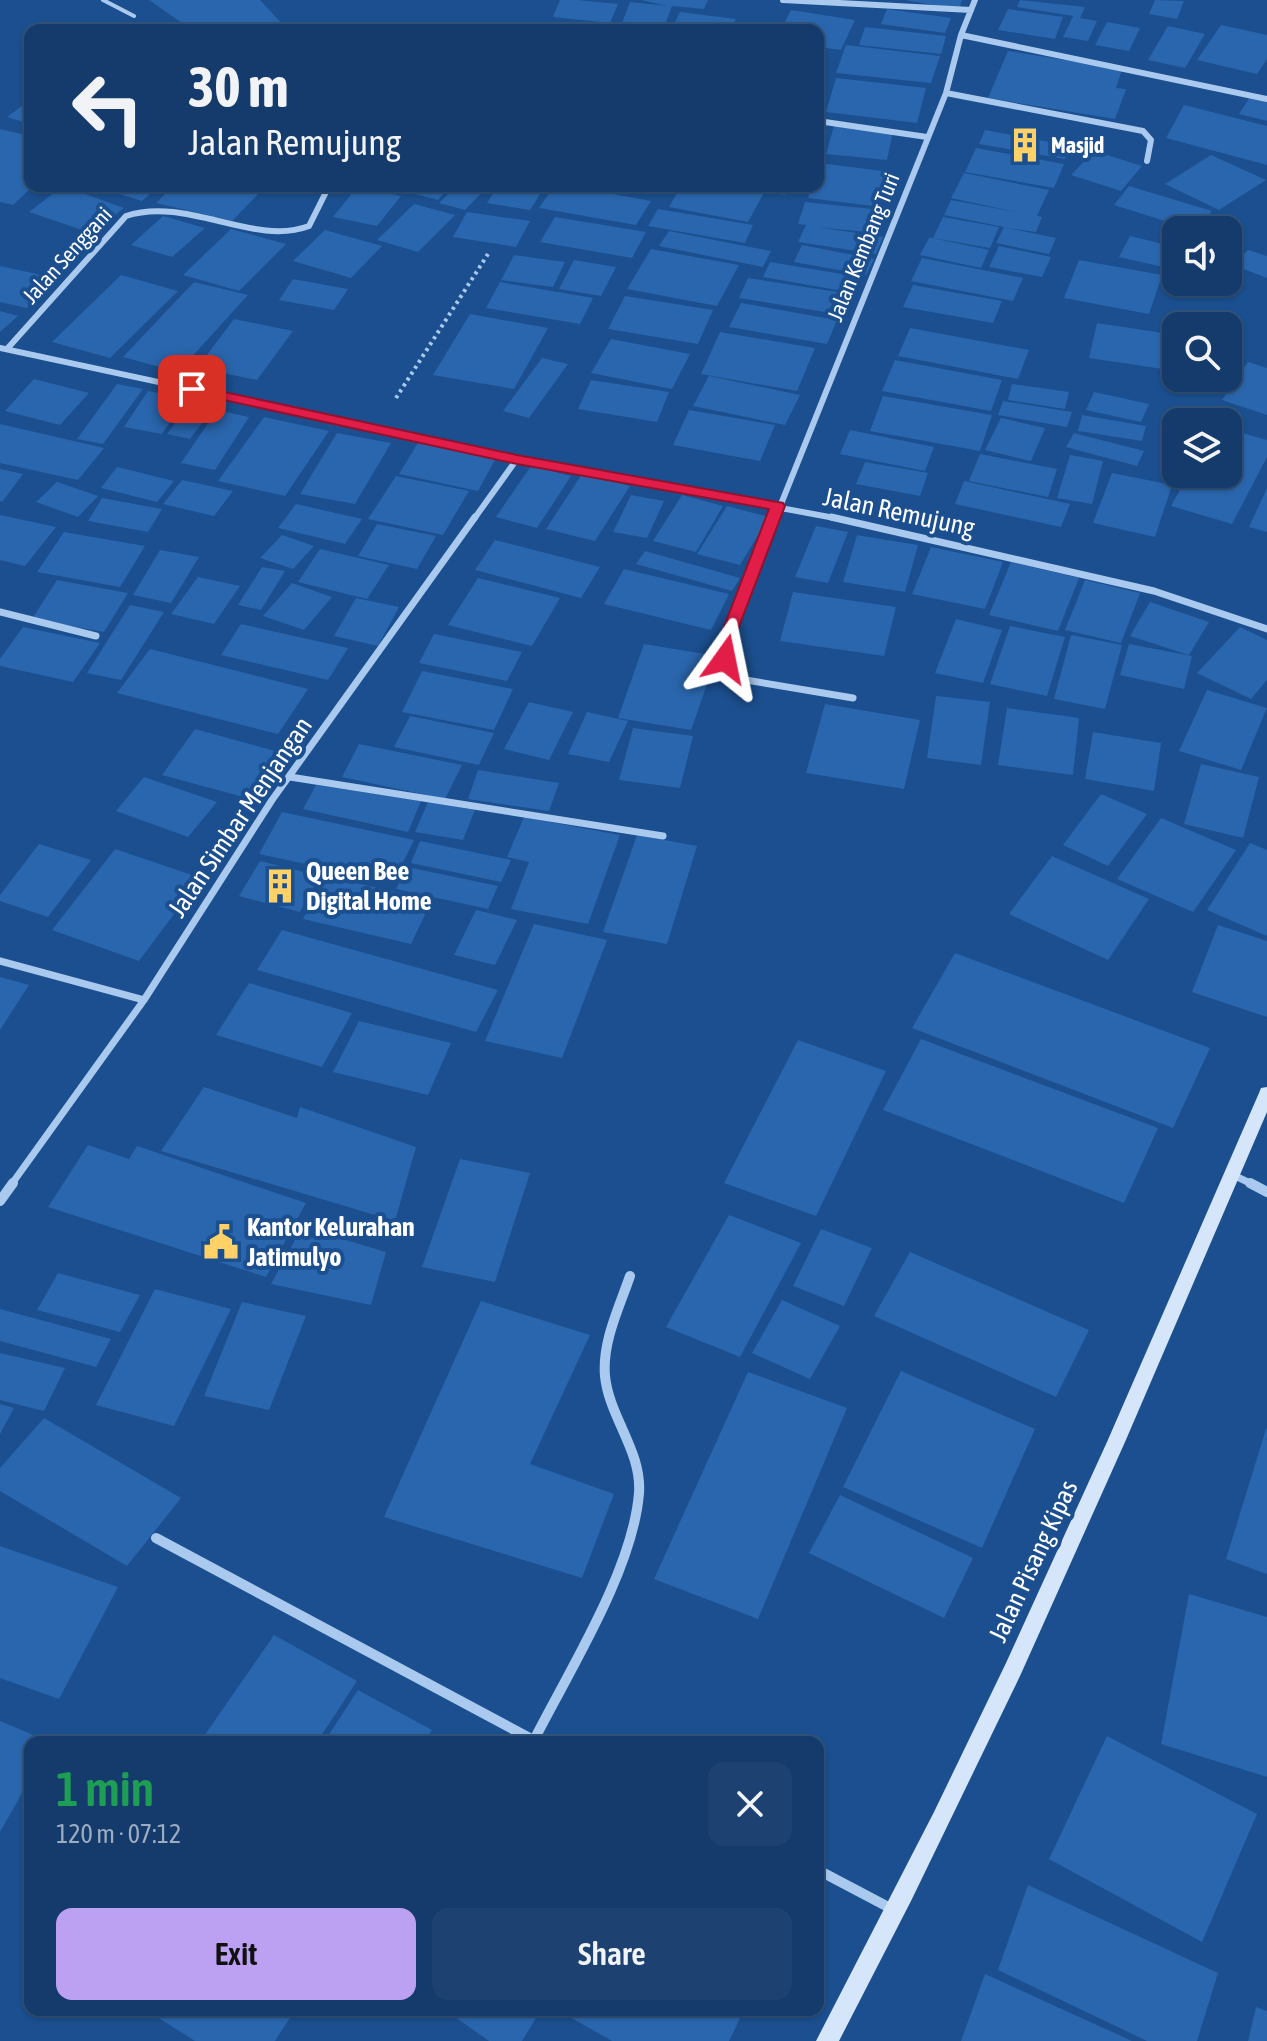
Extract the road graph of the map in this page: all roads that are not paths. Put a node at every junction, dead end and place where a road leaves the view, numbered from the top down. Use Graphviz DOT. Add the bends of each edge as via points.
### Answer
graph roads {
  1 [pos="103,0"];
  2 [pos="783,0"];
  3 [pos="975,0"];
  4 [pos="971,10"];
  5 [pos="134,16"];
  6 [pos="961,35"];
  7 [pos="946,93"];
  8 [pos="1267,99"];
  9 [pos="824,122"];
  10 [pos="927,137"];
  11 [pos="1147,161"];
  12 [pos="326,192"];
  13 [pos="4,348"];
  14 [pos="517,459"];
  15 [pos="778,506"];
  16 [pos="0,612"];
  17 [pos="1267,629"];
  18 [pos="96,636"];
  19 [pos="853,698"];
  20 [pos="290,777"];
  21 [pos="663,836"];
  22 [pos="0,961"];
  23 [pos="144,1000"];
  24 [pos="1267,1093"];
  25 [pos="1231,1174"];
  26 [pos="1267,1192"];
  27 [pos="0,1201"];
  28 [pos="630,1276"];
  29 [pos="156,1538"];
  30 [pos="527,1736"];
  31 [pos="538,1736"];
  32 [pos="824,1873"];
  33 [pos="896,1912"];
  34 [pos="827,2041"];
  1 -- 5 [label="lane"];
  2 -- 4 [label="street"];
  3 -- 4 [label="street, Jalan Kembang Turi"];
  4 -- 6 [label="street, Jalan Kembang Turi"];
  6 -- 7 [label="street, Jalan Kembang Turi"];
  6 -- 8 [label="street"];
  7 -- 10 [label="street, Jalan Kembang Turi"];
  7 -- 11 [label="street" via="1143,131 1151,140"];
  9 -- 10 [label="street"];
  10 -- 15 [label="street, Jalan Kembang Turi"];
  12 -- 13 [label="street, Jalan Senggani" via="309,226 291,233 135,210"];
  13 -- 14 [label="street, Jalan Remujung"];
  14 -- 15 [label="street, Jalan Remujung"];
  14 -- 20 [label="street, Jalan Simbar Menjangan"];
  15 -- 17 [label="street, Jalan Remujung" via="1140,587"];
  15 -- 19 [label="street, Jalan Kembang Turi" via="725,645 725,659 731,671 746,680"];
  16 -- 18 [label="street"];
  20 -- 21 [label="street"];
  20 -- 23 [label="street, Jalan Simbar Menjangan"];
  22 -- 23 [label="street"];
  23 -- 27 [label="street, Jalan Simbar Menjangan"];
  24 -- 25 [label="street, Jalan Pisang Kipas"];
  25 -- 26 [label="street"];
  25 -- 33 [label="street, Jalan Pisang Kipas" via="1115,1445"];
  28 -- 31 [label="street" via="605,1365 612,1402 633,1452 639,1491 631,1531"];
  29 -- 30 [label="street"];
  32 -- 33 [label="street"];
  33 -- 34 [label="street, Jalan Pisang Kipas"];
}
